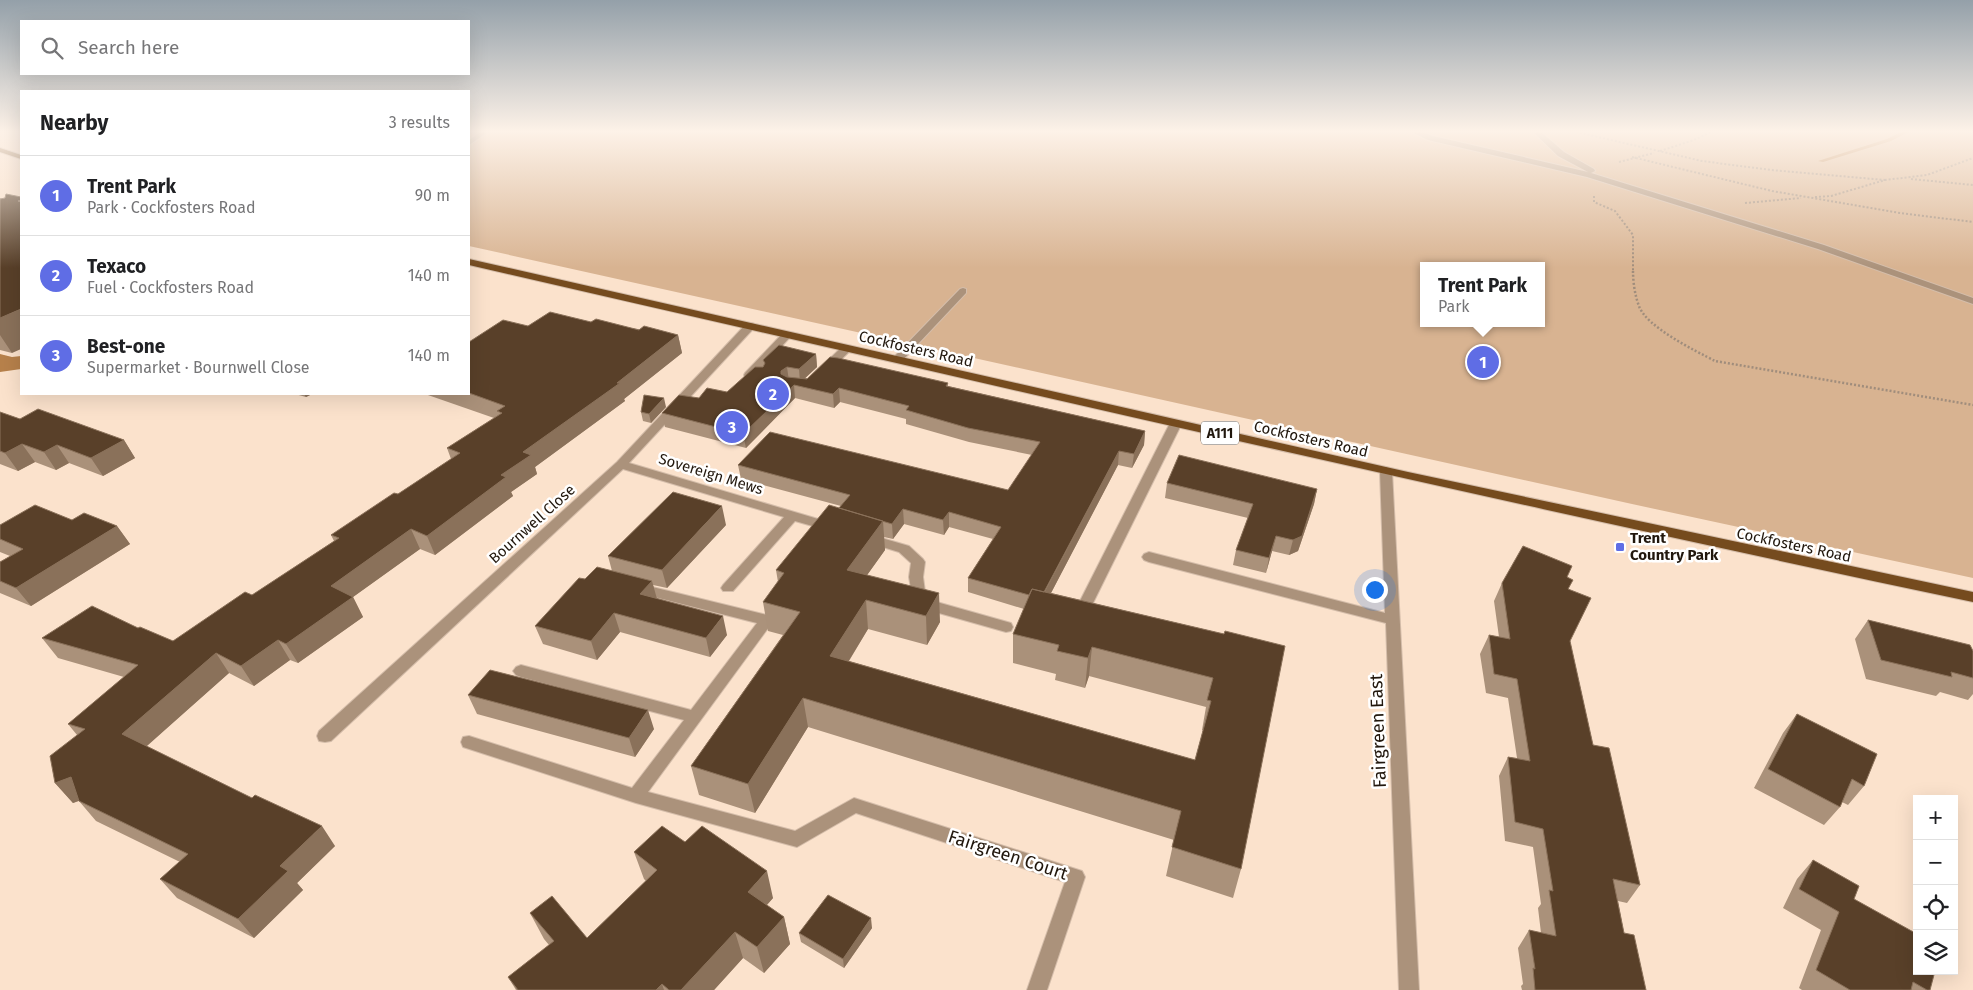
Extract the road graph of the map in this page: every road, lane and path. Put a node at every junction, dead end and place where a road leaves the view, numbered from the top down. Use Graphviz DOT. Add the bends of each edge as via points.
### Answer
graph roads {
  1 [pos="1586,176"];
  2 [pos="1592,176"];
  3 [pos="1711,176"];
  4 [pos="1840,176"];
  5 [pos="1925,176"];
  6 [pos="1906,178"];
  7 [pos="1885,180"];
  8 [pos="1973,186"];
  9 [pos="1808,197"];
  10 [pos="1718,215"];
  11 [pos="1973,222"];
  12 [pos="470,262"];
  13 [pos="962,291"];
  14 [pos="1973,301"];
  15 [pos="750,326"];
  16 [pos="787,335"];
  17 [pos="847,348"];
  18 [pos="897,360"];
  19 [pos="760,378"];
  20 [pos="815,378"];
  21 [pos="1973,405"];
  22 [pos="1176,423"];
  23 [pos="621,465"];
  24 [pos="1386,471"];
  25 [pos="792,516"];
  26 [pos="839,530"];
  27 [pos="857,535"];
  28 [pos="1149,557"];
  29 [pos="629,586"];
  30 [pos="728,588"];
  31 [pos="1973,597"];
  32 [pos="1086,603"];
  33 [pos="1393,620"];
  34 [pos="1006,627"];
  35 [pos="521,671"];
  36 [pos="695,717"];
  37 [pos="325,736"];
  38 [pos="469,742"];
  39 [pos="636,796"];
  40 [pos="1037,990"];
  41 [pos="1409,990"];
  1 -- 21 [label="path" via="1592,186 1594,202 1614,211 1633,235 1633,278 1639,308 1655,325 1685,346 1715,361 1748,368"];
  2 -- 10 [label="street"];
  3 -- 9 [label="path"];
  4 -- 7 [label="path"];
  5 -- 6 [label="path"];
  6 -- 7 [label="path"];
  6 -- 8 [label="path"];
  7 -- 9 [label="path" via="1831,196"];
  9 -- 10 [label="path" via="1750,201"];
  9 -- 11 [label="path"];
  10 -- 14 [label="street" via="1821,247"];
  12 -- 15 [label="main road, Cockfosters Road / A111"];
  13 -- 18 [label="street"];
  15 -- 16 [label="main road, Cockfosters Road / A111"];
  15 -- 23 [label="street, Bournwell Close"];
  16 -- 17 [label="main road, Cockfosters Road / A111"];
  16 -- 19 [label="street" via="749,374"];
  17 -- 18 [label="main road, Cockfosters Road / A111"];
  17 -- 20 [label="street"];
  18 -- 22 [label="main road, Cockfosters Road / A111"];
  22 -- 24 [label="main road, Cockfosters Road / A111"];
  22 -- 32 [label="street"];
  23 -- 25 [label="street, Sovereign Mews"];
  23 -- 37 [label="street, Bournwell Close"];
  24 -- 31 [label="main road, Cockfosters Road / A111" via="1695,540"];
  24 -- 33 [label="street, Fairgreen East"];
  25 -- 26 [label="street, Sovereign Mews"];
  25 -- 30 [label="street"];
  27 -- 34 [label="street" via="904,549 918,562 919,602"];
  28 -- 33 [label="street"];
  29 -- 36 [label="street" via="767,620"];
  33 -- 41 [label="street, Fairgreen East"];
  35 -- 36 [label="street"];
  36 -- 39 [label="street"];
  38 -- 39 [label="street"];
  39 -- 40 [label="street, Fairgreen Court" via="797,839 854,805 1076,877"];
}
